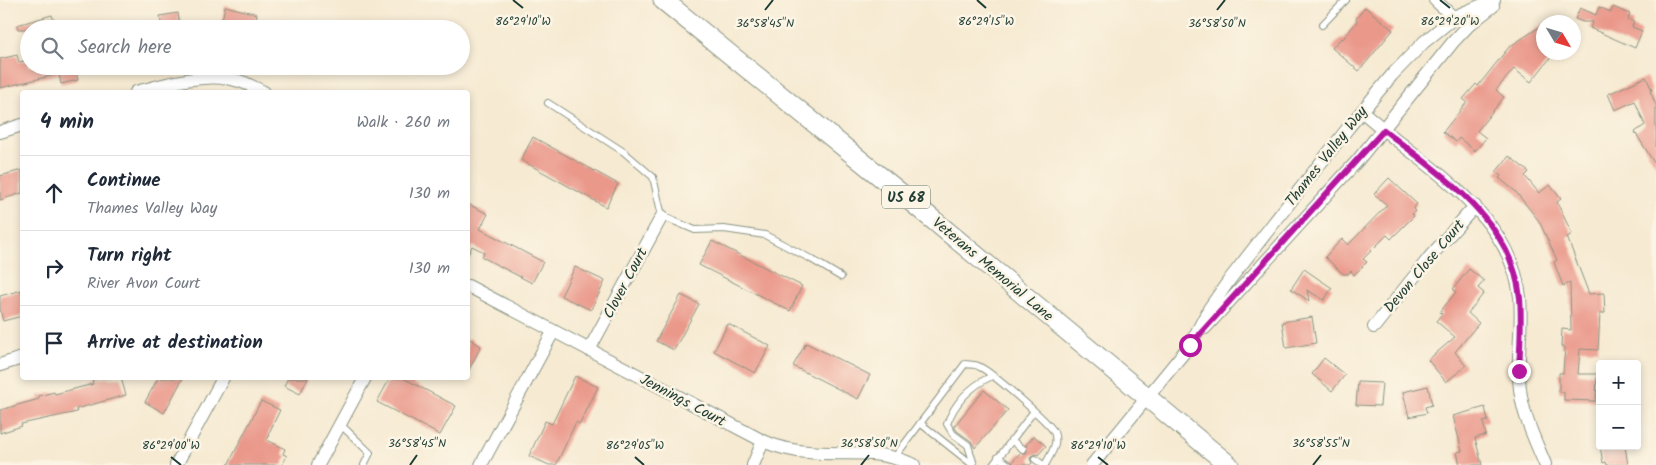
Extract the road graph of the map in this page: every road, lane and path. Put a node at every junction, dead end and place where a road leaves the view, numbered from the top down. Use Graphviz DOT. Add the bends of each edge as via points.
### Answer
graph roads {
  1 [pos="663,0"];
  2 [pos="1346,0"];
  3 [pos="1435,0"];
  4 [pos="1494,0"];
  5 [pos="1501,0"];
  6 [pos="1454,18"];
  7 [pos="1322,25"];
  8 [pos="144,90"];
  9 [pos="260,90"];
  10 [pos="548,103"];
  11 [pos="1362,110"];
  12 [pos="20,126"];
  13 [pos="1384,130"];
  14 [pos="0,132"];
  15 [pos="1475,206"];
  16 [pos="662,216"];
  17 [pos="841,277"];
  18 [pos="470,287"];
  19 [pos="1374,327"];
  20 [pos="553,332"];
  21 [pos="1190,345"];
  22 [pos="589,350"];
  23 [pos="20,359"];
  24 [pos="0,365"];
  25 [pos="992,376"];
  26 [pos="222,380"];
  27 [pos="364,380"];
  28 [pos="1147,397"];
  29 [pos="1034,411"];
  30 [pos="920,423"];
  31 [pos="340,424"];
  32 [pos="1011,440"];
  33 [pos="763,441"];
  34 [pos="1023,449"];
  35 [pos="998,457"];
  36 [pos="894,458"];
  37 [pos="1035,459"];
  38 [pos="1545,464"];
  39 [pos="176,465"];
  40 [pos="318,465"];
  41 [pos="364,465"];
  42 [pos="481,465"];
  43 [pos="753,465"];
  44 [pos="914,465"];
  45 [pos="974,465"];
  46 [pos="993,465"];
  47 [pos="1009,465"];
  48 [pos="1044,465"];
  49 [pos="1092,465"];
  50 [pos="1229,465"];
  1 -- 28 [label="main road, Veterans Memorial Lane / US 68"];
  2 -- 7 [label="lane"];
  3 -- 6 [label="street"];
  4 -- 6 [label="street, Thames Valley Way"];
  5 -- 13 [label="street, Thames Valley Way" via="1453,42"];
  6 -- 11 [label="street, Thames Valley Way" via="1415,51"];
  8 -- 9 [label="street" via="205,77 238,80"];
  10 -- 16 [label="lane" via="624,152 653,177"];
  11 -- 13 [label="street"];
  11 -- 21 [label="street, Thames Valley Way" via="1218,296"];
  12 -- 14 [label="street"];
  13 -- 15 [label="street"];
  13 -- 21 [label="street, Thames Valley Way"];
  15 -- 19 [label="street, Devon Close Court"];
  15 -- 38 [label="street" via="1495,230 1517,279 1522,402"];
  16 -- 17 [label="lane" via="695,230 724,229 765,235"];
  16 -- 22 [label="street, Clover Court"];
  18 -- 20 [label="street, Jennings Court"];
  20 -- 22 [label="street, Jennings Court"];
  20 -- 42 [label="street"];
  21 -- 28 [label="street, Thames Valley Way"];
  22 -- 33 [label="street, Jennings Court"];
  23 -- 24 [label="street"];
  25 -- 29 [label="lane"];
  25 -- 30 [label="lane" via="979,366 965,364"];
  25 -- 45 [label="lane" via="978,383 961,399 947,424 953,434 968,445"];
  26 -- 39 [label="street"];
  27 -- 31 [label="street"];
  28 -- 49 [label="street, Thames Valley Way"];
  28 -- 50 [label="main road, Veterans Memorial Lane / US 68"];
  29 -- 32 [label="lane"];
  29 -- 48 [label="lane" via="1054,432 1055,447"];
  30 -- 36 [label="lane"];
  30 -- 45 [label="lane"];
  31 -- 40 [label="street"];
  31 -- 41 [label="lane" via="370,453"];
  32 -- 34 [label="lane"];
  32 -- 35 [label="lane"];
  33 -- 36 [label="street, Jennings Court" via="792,450 863,452"];
  33 -- 43 [label="street"];
  35 -- 46 [label="lane"];
  35 -- 47 [label="lane"];
  36 -- 44 [label="street, Jennings Court"];
  37 -- 48 [label="lane"];
}
